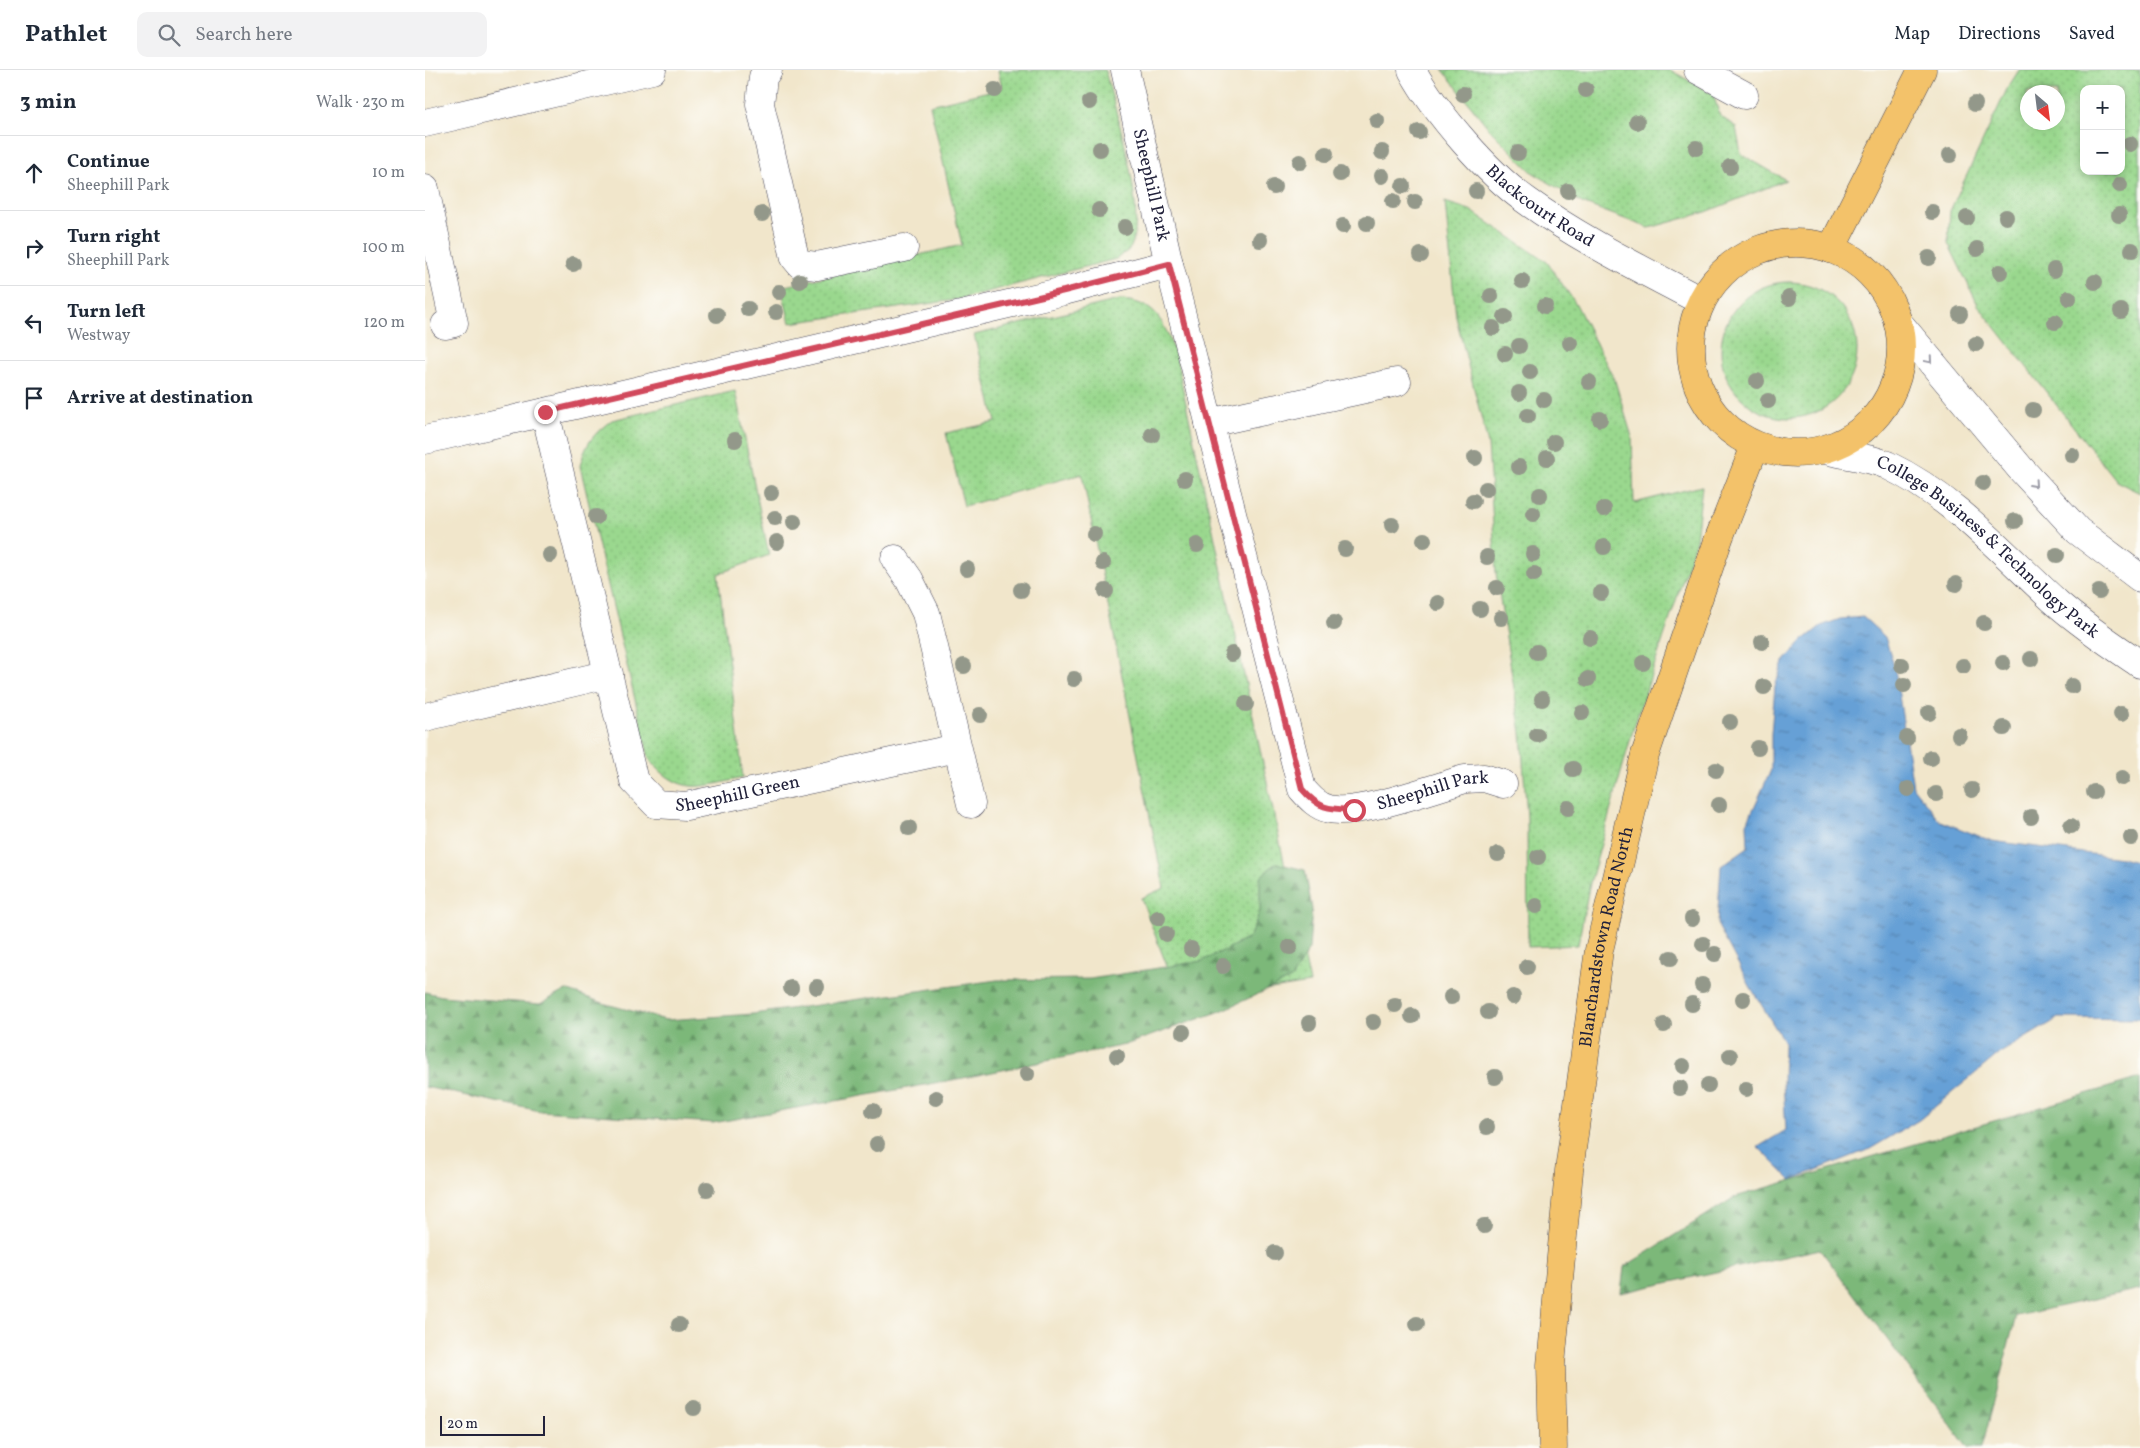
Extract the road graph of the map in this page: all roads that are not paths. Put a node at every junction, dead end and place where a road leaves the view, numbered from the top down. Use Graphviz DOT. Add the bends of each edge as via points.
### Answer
graph roads {
  1 [pos="652,70"];
  2 [pos="768,70"];
  3 [pos="1125,70"];
  4 [pos="1412,70"];
  5 [pos="1698,70"];
  6 [pos="1922,70"];
  7 [pos="587,77"];
  8 [pos="1743,96"];
  9 [pos="425,123"];
  10 [pos="425,189"];
  11 [pos="904,248"];
  12 [pos="1831,248"];
  13 [pos="1169,264"];
  14 [pos="1701,302"];
  15 [pos="1898,322"];
  16 [pos="445,326"];
  17 [pos="1397,382"];
  18 [pos="545,412"];
  19 [pos="1209,423"];
  20 [pos="425,440"];
  21 [pos="1755,446"];
  22 [pos="1825,450"];
  23 [pos="895,559"];
  24 [pos="2140,578"];
  25 [pos="2140,664"];
  26 [pos="609,674"];
  27 [pos="425,717"];
  28 [pos="957,748"];
  29 [pos="1503,784"];
  30 [pos="971,804"];
  31 [pos="1553,1448"];
  1 -- 7 [label="street"];
  2 -- 11 [label="street" via="763,77 760,104 795,258 800,264 817,266"];
  3 -- 13 [label="street, Sheephill Park"];
  4 -- 14 [label="street, Blackcourt Road" via="1455,131 1525,200"];
  5 -- 8 [label="street"];
  6 -- 12 [label="main road"];
  7 -- 9 [label="street"];
  10 -- 16 [label="street" via="455,323"];
  12 -- 14 [label="main road" via="1795,242 1759,249 1727,268"];
  12 -- 15 [label="main road" via="1861,265 1884,290"];
  13 -- 18 [label="street"];
  13 -- 19 [label="street, Sheephill Park"];
  14 -- 21 [label="main road" via="1691,330 1691,365 1703,399 1725,427"];
  15 -- 22 [label="main road" via="1901,354 1895,386 1878,414 1854,436"];
  15 -- 24 [label="street, one-way" via="2020,468 2078,531"];
  17 -- 19 [label="street"];
  18 -- 20 [label="street"];
  18 -- 26 [label="street, Sheephill Green"];
  19 -- 29 [label="street, Sheephill Park" via="1302,789 1313,803 1329,809 1354,810 1465,779 1484,778"];
  21 -- 22 [label="main road" via="1789,454"];
  21 -- 31 [label="main road, Blanchardstown Road North" via="1719,538 1645,755 1599,950 1569,1170 1551,1365"];
  22 -- 25 [label="street, College Business & Technology Park" via="1885,464 1922,484 1964,515 2059,605"];
  23 -- 28 [label="street" via="926,613"];
  26 -- 27 [label="street"];
  26 -- 28 [label="street, Sheephill Green" via="634,781 655,804 686,806"];
  28 -- 30 [label="street"];
}
